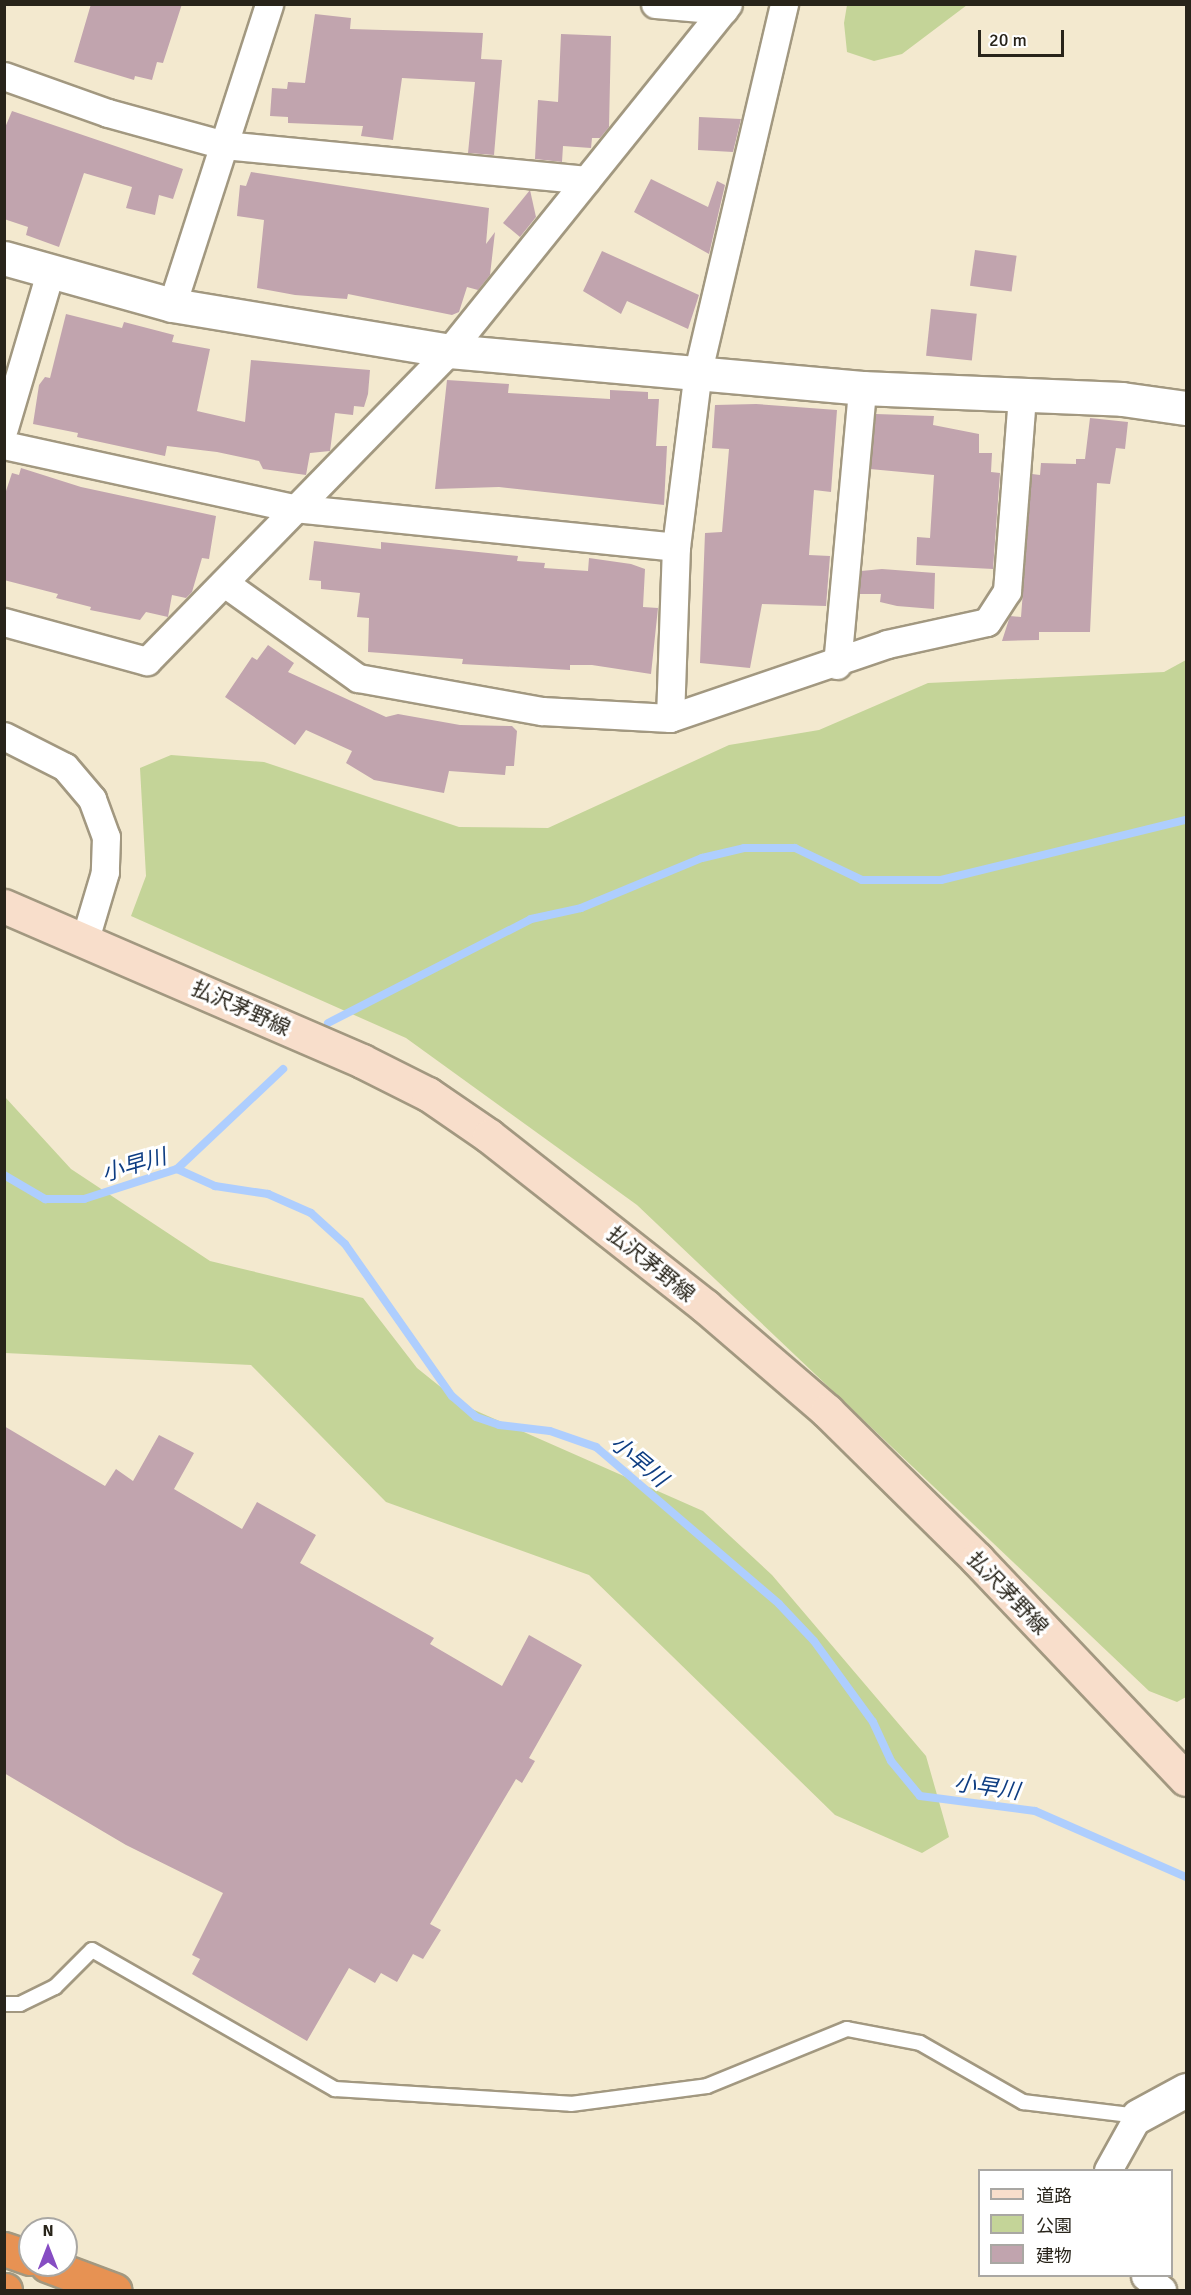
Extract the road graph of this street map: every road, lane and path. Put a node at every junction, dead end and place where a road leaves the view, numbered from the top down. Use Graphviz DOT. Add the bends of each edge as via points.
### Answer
graph roads {
  1 [pos="269,4"];
  2 [pos="655,4"];
  3 [pos="784,4"];
  4 [pos="726,7"];
  5 [pos="4,76"];
  6 [pos="224,145"];
  7 [pos="586,180"];
  8 [pos="4,258"];
  9 [pos="50,273"];
  10 [pos="172,305"];
  11 [pos="449,351"];
  12 [pos="698,371"];
  13 [pos="862,388"];
  14 [pos="1022,396"];
  15 [pos="1186,408"];
  16 [pos="4,428"];
  17 [pos="4,446"];
  18 [pos="292,508"];
  19 [pos="675,547"];
  20 [pos="226,584"];
  21 [pos="4,622"];
  22 [pos="837,665"];
  23 [pos="670,718"];
  24 [pos="4,736"];
  25 [pos="4,906"];
  26 [pos="85,939"];
  27 [pos="1186,1779"];
  28 [pos="4,2004"];
  29 [pos="1186,2090"];
  30 [pos="1138,2115"];
  31 [pos="1109,2169"];
  32 [pos="78,2277"];
  33 [pos="1146,2277"];
  34 [pos="114,2290"];
  35 [pos="1162,2290"];
  1 -- 6 [label="street"];
  2 -- 4 [label="street"];
  3 -- 12 [label="street"];
  4 -- 7 [label="street"];
  5 -- 6 [label="street" via="108,113"];
  6 -- 7 [label="street"];
  6 -- 10 [label="street"];
  7 -- 11 [label="street"];
  8 -- 9 [label="street"];
  9 -- 10 [label="street"];
  9 -- 16 [label="street"];
  10 -- 11 [label="street"];
  11 -- 12 [label="street"];
  11 -- 18 [label="street"];
  12 -- 13 [label="street"];
  12 -- 19 [label="street"];
  13 -- 14 [label="street"];
  13 -- 22 [label="street"];
  14 -- 15 [label="street" via="1122,399"];
  14 -- 22 [label="street" via="1006,591 987,622 887,645"];
  17 -- 18 [label="street"];
  18 -- 19 [label="street"];
  18 -- 20 [label="street"];
  19 -- 23 [label="street"];
  20 -- 21 [label="street" via="147,661"];
  20 -- 23 [label="street" via="358,678 542,711"];
  22 -- 23 [label="street"];
  24 -- 26 [label="street" via="65,766 92,799 106,837 105,872"];
  25 -- 26 [label="main road, 払沢茅野線"];
  26 -- 27 [label="main road, 払沢茅野線" via="362,1061 428,1094 489,1136 705,1306 827,1411 977,1559"];
  28 -- 30 [label="lane" via="20,2004 55,1987 92,1950 335,2089 571,2104 707,2086 847,2029 920,2043 1023,2102"];
  29 -- 30 [label="street"];
  30 -- 31 [label="street"];
  32 -- 34 [label="highway"];
  33 -- 35 [label="street"];
}
